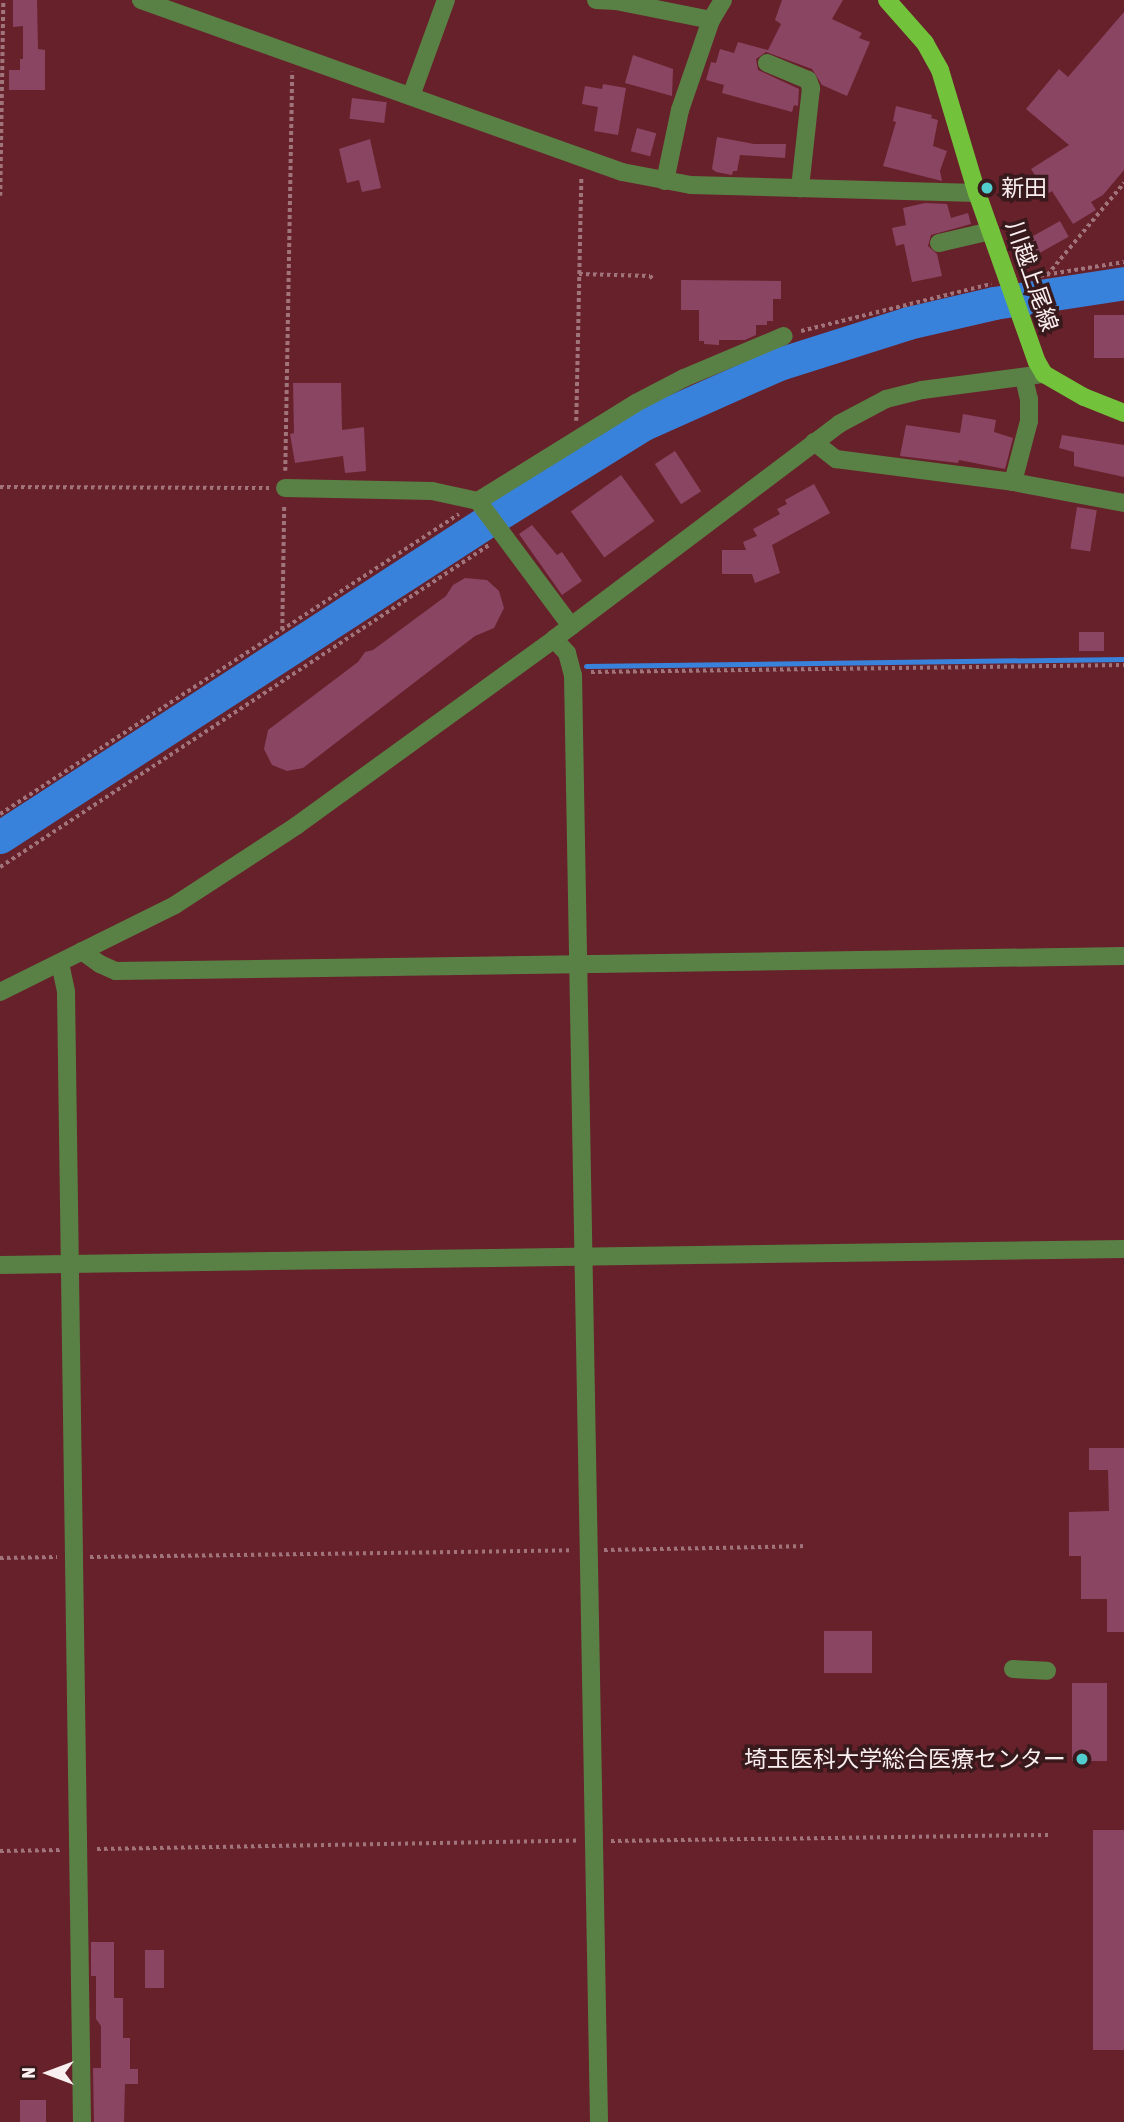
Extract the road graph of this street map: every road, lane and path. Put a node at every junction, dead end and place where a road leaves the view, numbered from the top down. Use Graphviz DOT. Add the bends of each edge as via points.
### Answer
graph roads {
  1 [pos="3,0"];
  2 [pos="141,0"];
  3 [pos="446,0"];
  4 [pos="596,0"];
  5 [pos="723,0"];
  6 [pos="887,0"];
  7 [pos="711,20"];
  8 [pos="295,55"];
  9 [pos="767,63"];
  10 [pos="411,96"];
  11 [pos="582,159"];
  12 [pos="664,181"];
  13 [pos="1124,183"];
  14 [pos="800,188"];
  15 [pos="977,193"];
  16 [pos="0,196"];
  17 [pos="991,230"];
  18 [pos="939,243"];
  19 [pos="1124,262"];
  20 [pos="579,274"];
  21 [pos="1046,276"];
  22 [pos="654,280"];
  23 [pos="1010,283"];
  24 [pos="785,336"];
  25 [pos="1044,374"];
  26 [pos="1024,378"];
  27 [pos="1124,413"];
  28 [pos="578,437"];
  29 [pos="814,442"];
  30 [pos="1013,482"];
  31 [pos="0,487"];
  32 [pos="285,488"];
  33 [pos="479,503"];
  34 [pos="1124,503"];
  35 [pos="502,535"];
  36 [pos="571,626"];
  37 [pos="282,630"];
  38 [pos="554,639"];
  39 [pos="1124,665"];
  40 [pos="573,675"];
  41 [pos="0,814"];
  42 [pos="0,867"];
  43 [pos="82,951"];
  44 [pos="1124,956"];
  45 [pos="60,963"];
  46 [pos="581,963"];
  47 [pos="0,992"];
  48 [pos="1124,1249"];
  49 [pos="585,1255"];
  50 [pos="68,1264"];
  51 [pos="0,1265"];
  52 [pos="807,1546"];
  53 [pos="590,1550"];
  54 [pos="73,1557"];
  55 [pos="0,1558"];
  56 [pos="1013,1669"];
  57 [pos="1047,1671"];
  58 [pos="1049,1835"];
  59 [pos="594,1841"];
  60 [pos="78,1849"];
  61 [pos="0,1851"];
  62 [pos="82,2122"];
  63 [pos="599,2122"];
  1 -- 16 [label="path"];
  2 -- 8 [label="street"];
  3 -- 10 [label="street"];
  4 -- 7 [label="street"];
  5 -- 7 [label="street"];
  6 -- 15 [label="main road, 川越上尾線" via="925,43 940,69"];
  7 -- 12 [label="street" via="680,110"];
  8 -- 10 [label="street"];
  8 -- 32 [label="path"];
  9 -- 14 [label="street" via="808,80 811,88"];
  10 -- 11 [label="street"];
  11 -- 12 [label="street"];
  11 -- 20 [label="path"];
  12 -- 14 [label="street"];
  13 -- 21 [label="path"];
  14 -- 15 [label="street"];
  15 -- 17 [label="main road, 川越上尾線"];
  17 -- 18 [label="street"];
  17 -- 23 [label="main road, 川越上尾線"];
  19 -- 21 [label="path"];
  20 -- 22 [label="path" via="650,276"];
  20 -- 28 [label="path"];
  21 -- 23 [label="path"];
  23 -- 24 [label="path"];
  23 -- 25 [label="main road, 川越上尾線"];
  24 -- 28 [label="street" via="684,378"];
  25 -- 26 [label="street"];
  25 -- 27 [label="main road"];
  26 -- 29 [label="street" via="953,383 886,399"];
  26 -- 30 [label="street" via="1029,421"];
  28 -- 33 [label="street"];
  29 -- 30 [label="street" via="836,459"];
  29 -- 36 [label="street"];
  30 -- 34 [label="street"];
  31 -- 32 [label="path"];
  32 -- 33 [label="street" via="432,491"];
  32 -- 37 [label="path"];
  33 -- 35 [label="street"];
  33 -- 37 [label="path"];
  35 -- 36 [label="street"];
  35 -- 42 [label="path"];
  36 -- 38 [label="street"];
  37 -- 41 [label="path"];
  38 -- 40 [label="street" via="567,653"];
  38 -- 43 [label="street" via="296,826 175,905"];
  39 -- 40 [label="path"];
  40 -- 46 [label="street"];
  43 -- 45 [label="street"];
  43 -- 46 [label="street" via="116,971"];
  44 -- 46 [label="street"];
  45 -- 47 [label="street"];
  45 -- 50 [label="street" via="66,992"];
  46 -- 49 [label="street"];
  48 -- 49 [label="street"];
  49 -- 50 [label="street"];
  49 -- 53 [label="street"];
  50 -- 51 [label="street"];
  50 -- 54 [label="street"];
  52 -- 53 [label="path"];
  53 -- 54 [label="path"];
  53 -- 59 [label="street"];
  54 -- 55 [label="path"];
  54 -- 60 [label="street"];
  56 -- 57 [label="street"];
  58 -- 59 [label="path"];
  59 -- 60 [label="path"];
  59 -- 63 [label="street"];
  60 -- 61 [label="path"];
  60 -- 62 [label="street"];
}
